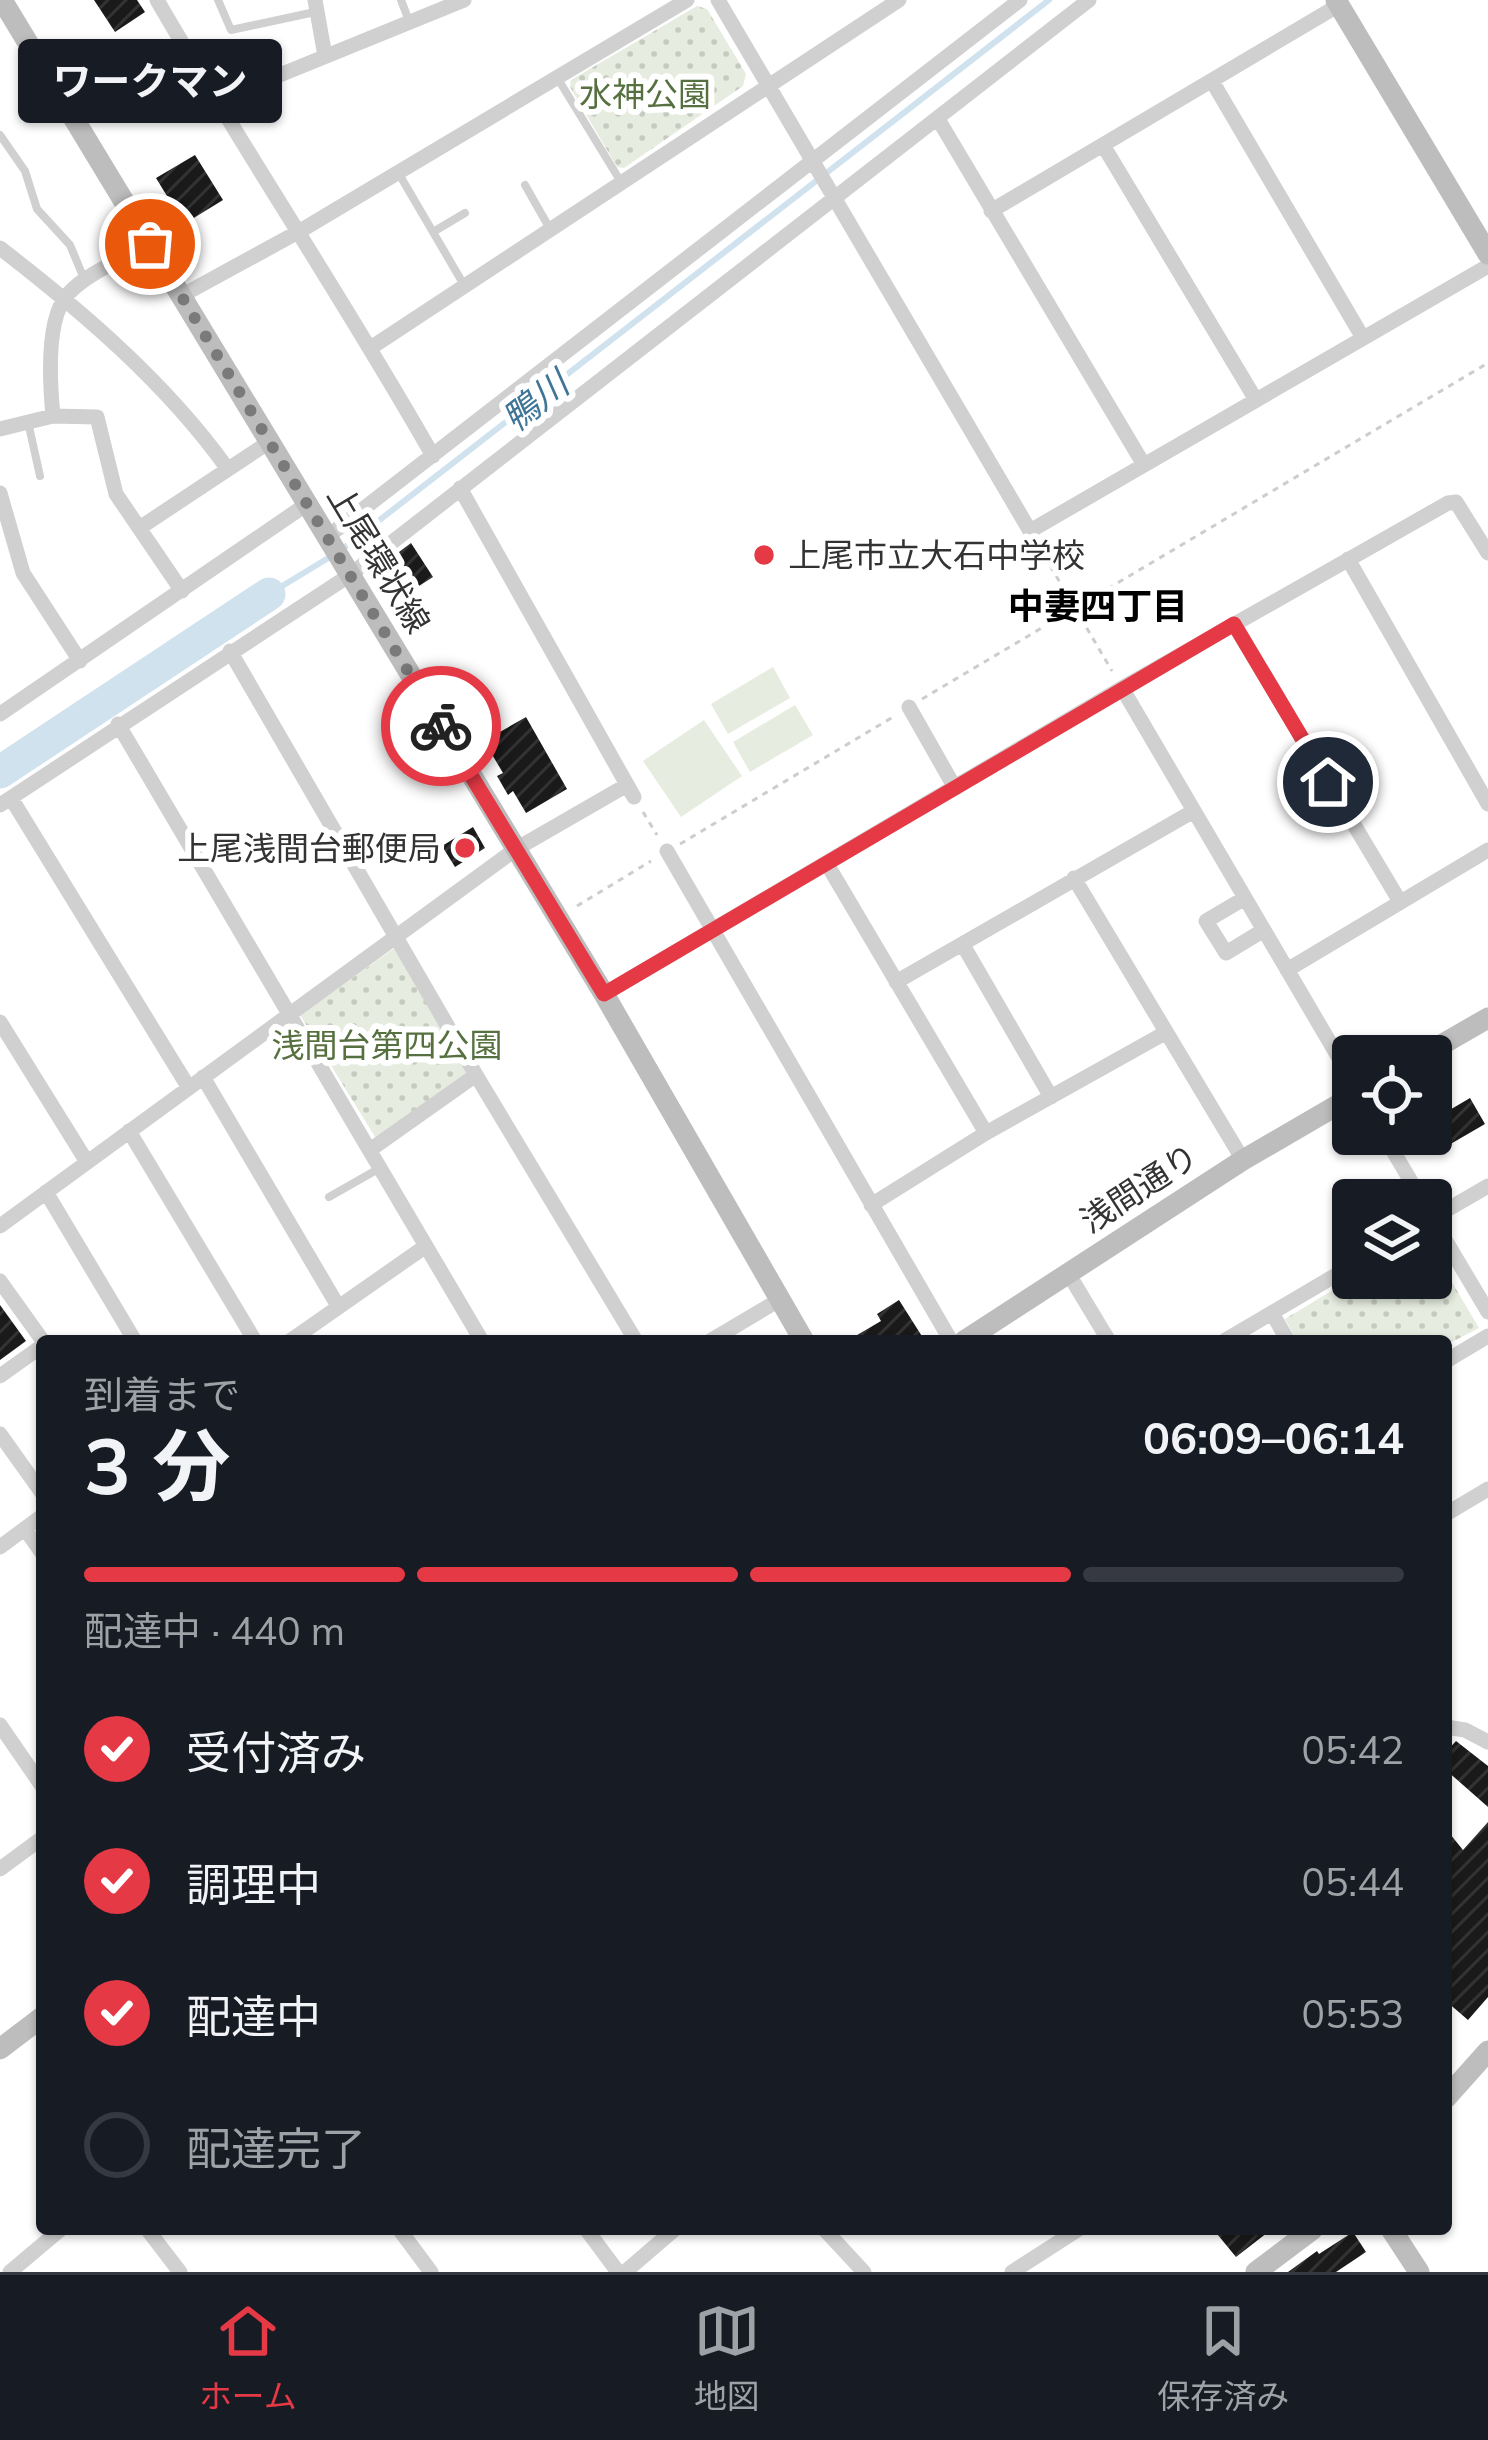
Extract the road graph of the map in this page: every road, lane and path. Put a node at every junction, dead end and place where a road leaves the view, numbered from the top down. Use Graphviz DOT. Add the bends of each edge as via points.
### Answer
graph roads {
  1 [pos="2,0"];
  2 [pos="157,0"];
  3 [pos="218,0"];
  4 [pos="400,0"];
  5 [pos="464,0"];
  6 [pos="688,0"];
  7 [pos="718,0"];
  8 [pos="899,0"];
  9 [pos="1020,0"];
  10 [pos="1088,0"];
  11 [pos="1337,3"];
  12 [pos="316,6"];
  13 [pos="409,22"];
  14 [pos="325,56"];
  15 [pos="558,77"];
  16 [pos="1212,81"];
  17 [pos="768,85"];
  18 [pos="215,100"];
  19 [pos="938,119"];
  20 [pos="0,135"];
  21 [pos="1103,145"];
  22 [pos="812,160"];
  23 [pos="398,172"];
  24 [pos="620,182"];
  25 [pos="525,185"];
  26 [pos="835,198"];
  27 [pos="991,211"];
  28 [pos="465,213"];
  29 [pos="550,229"];
  30 [pos="300,231"];
  31 [pos="433,232"];
  32 [pos="150,244"];
  33 [pos="0,248"];
  34 [pos="1488,254"];
  35 [pos="1488,266"];
  36 [pos="85,280"];
  37 [pos="464,286"];
  38 [pos="182,296"];
  39 [pos="64,298"];
  40 [pos="1364,338"];
  41 [pos="372,347"];
  42 [pos="1488,363"];
  43 [pos="1256,400"];
  44 [pos="53,416"];
  45 [pos="28,422"];
  46 [pos="0,429"];
  47 [pos="269,442"];
  48 [pos="434,456"];
  49 [pos="1144,465"];
  50 [pos="227,468"];
  51 [pos="40,476"];
  52 [pos="460,488"];
  53 [pos="0,493"];
  54 [pos="308,505"];
  55 [pos="142,526"];
  56 [pos="1030,531"];
  57 [pos="327,537"];
  58 [pos="1488,553"];
  59 [pos="1348,559"];
  60 [pos="350,575"];
  61 [pos="182,591"];
  62 [pos="1075,608"];
  63 [pos="1234,624"];
  64 [pos="230,651"];
  65 [pos="80,661"];
  66 [pos="1122,688"];
  67 [pos="909,707"];
  68 [pos="0,714"];
  69 [pos="118,724"];
  70 [pos="955,788"];
  71 [pos="630,791"];
  72 [pos="6,801"];
  73 [pos="1488,804"];
  74 [pos="1192,812"];
  75 [pos="516,849"];
  76 [pos="1488,850"];
  77 [pos="667,851"];
  78 [pos="827,864"];
  79 [pos="1075,878"];
  80 [pos="1245,898"];
  81 [pos="1399,900"];
  82 [pos="567,912"];
  83 [pos="713,930"];
  84 [pos="1264,930"];
  85 [pos="399,937"];
  86 [pos="963,945"];
  87 [pos="1287,970"];
  88 [pos="896,982"];
  89 [pos="604,994"];
  90 [pos="291,1015"];
  91 [pos="1488,1018"];
  92 [pos="0,1022"];
  93 [pos="1165,1033"];
  94 [pos="1452,1039"];
  95 [pos="1332,1046"];
  96 [pos="476,1075"];
  97 [pos="196,1082"];
  98 [pos="1051,1097"];
  99 [pos="1332,1108"];
  100 [pos="129,1131"];
  101 [pos="986,1133"];
  102 [pos="370,1150"];
  103 [pos="1243,1160"];
  104 [pos="87,1162"];
  105 [pos="380,1168"];
  106 [pos="1488,1186"];
  107 [pos="46,1192"];
  108 [pos="329,1197"];
  109 [pos="872,1205"];
  110 [pos="1452,1207"];
  111 [pos="0,1226"];
  112 [pos="426,1246"];
  113 [pos="1452,1252"];
  114 [pos="1068,1273"];
  115 [pos="1332,1277"];
  116 [pos="0,1281"];
  117 [pos="779,1300"];
  118 [pos="338,1306"];
  119 [pos="1272,1312"];
  120 [pos="1488,1312"];
  121 [pos="37,1335"];
  122 [pos="131,1335"];
  123 [pos="251,1335"];
  124 [pos="298,1335"];
  125 [pos="478,1335"];
  126 [pos="632,1335"];
  127 [pos="720,1335"];
  128 [pos="800,1335"];
  129 [pos="948,1335"];
  130 [pos="973,1335"];
  131 [pos="1105,1335"];
  132 [pos="1234,1335"];
  133 [pos="1285,1335"];
  134 [pos="1488,1336"];
  135 [pos="36,1349"];
  136 [pos="1452,1357"];
  137 [pos="0,1376"];
  138 [pos="0,1434"];
  139 [pos="36,1485"];
  140 [pos="1488,1489"];
  141 [pos="1452,1510"];
  142 [pos="36,1521"];
  143 [pos="25,1529"];
  144 [pos="36,1545"];
  145 [pos="0,1546"];
  146 [pos="0,1725"];
  147 [pos="1452,1728"];
  148 [pos="1488,1742"];
  149 [pos="36,1777"];
  150 [pos="36,1842"];
  151 [pos="0,1869"];
  152 [pos="36,2022"];
  153 [pos="0,2049"];
  154 [pos="1488,2050"];
  155 [pos="1452,2091"];
  156 [pos="54,2235"];
  157 [pos="152,2235"];
  158 [pos="403,2235"];
  159 [pos="591,2235"];
  160 [pos="667,2235"];
  161 [pos="830,2235"];
  162 [pos="1064,2235"];
  163 [pos="1305,2235"];
  164 [pos="1395,2235"];
  165 [pos="10,2272"];
  166 [pos="180,2272"];
  167 [pos="431,2272"];
  168 [pos="621,2272"];
  169 [pos="865,2272"];
  170 [pos="1012,2272"];
  171 [pos="1256,2272"];
  172 [pos="1419,2272"];
  1 -- 32 [label="main road, 上尾環状線"];
  2 -- 18 [label="street"];
  3 -- 12 [label="lane" via="231,30"];
  4 -- 13 [label="lane"];
  5 -- 13 [label="street"];
  6 -- 15 [label="street"];
  7 -- 17 [label="street"];
  8 -- 17 [label="street"];
  9 -- 22 [label="street"];
  10 -- 19 [label="street"];
  11 -- 16 [label="street"];
  11 -- 34 [label="main road"];
  12 -- 14 [label="street"];
  13 -- 14 [label="street"];
  14 -- 18 [label="street"];
  15 -- 23 [label="street"];
  15 -- 24 [label="lane"];
  16 -- 21 [label="street"];
  16 -- 40 [label="street"];
  17 -- 22 [label="street"];
  17 -- 24 [label="street"];
  18 -- 30 [label="street"];
  19 -- 26 [label="street"];
  19 -- 27 [label="street"];
  20 -- 36 [label="lane"];
  21 -- 27 [label="street"];
  21 -- 43 [label="street"];
  22 -- 26 [label="street"];
  22 -- 48 [label="street"];
  23 -- 30 [label="street"];
  23 -- 31 [label="lane"];
  24 -- 29 [label="street"];
  25 -- 29 [label="lane"];
  26 -- 52 [label="street"];
  26 -- 56 [label="street"];
  27 -- 49 [label="street"];
  28 -- 31 [label="lane"];
  29 -- 37 [label="street"];
  30 -- 38 [label="street"];
  30 -- 41 [label="street"];
  31 -- 37 [label="lane"];
  32 -- 36 [label="street"];
  32 -- 38 [label="main road, 上尾環状線"];
  33 -- 39 [label="street"];
  35 -- 40 [label="street"];
  36 -- 39 [label="street"];
  37 -- 41 [label="street"];
  38 -- 47 [label="main road, 上尾環状線"];
  39 -- 44 [label="street" via="49,355"];
  39 -- 50 [label="street" via="194,422"];
  40 -- 43 [label="street"];
  41 -- 48 [label="street"];
  42 -- 62 [label="path"];
  43 -- 49 [label="street"];
  44 -- 45 [label="street"];
  44 -- 55 [label="street" via="98,417 116,494"];
  45 -- 46 [label="street"];
  45 -- 51 [label="lane"];
  47 -- 50 [label="street"];
  47 -- 54 [label="main road, 上尾環状線"];
  48 -- 57 [label="street"];
  49 -- 56 [label="street"];
  50 -- 55 [label="street"];
  52 -- 60 [label="street"];
  52 -- 71 [label="street"];
  53 -- 65 [label="street" via="23,573"];
  54 -- 57 [label="main road, 上尾環状線"];
  54 -- 61 [label="street"];
  55 -- 61 [label="street"];
  56 -- 62 [label="path"];
  57 -- 60 [label="main road, 上尾環状線"];
  58 -- 59 [label="street" via="1456,502 1448,502"];
  59 -- 63 [label="street"];
  59 -- 73 [label="street"];
  60 -- 64 [label="street"];
  60 -- 75 [label="main road, 上尾環状線"];
  61 -- 65 [label="street"];
  62 -- 66 [label="path"];
  62 -- 67 [label="path"];
  63 -- 66 [label="street"];
  63 -- 81 [label="street"];
  64 -- 69 [label="street"];
  64 -- 85 [label="street"];
  65 -- 68 [label="street"];
  66 -- 70 [label="street"];
  66 -- 74 [label="street"];
  67 -- 70 [label="street"];
  67 -- 77 [label="path"];
  69 -- 72 [label="street"];
  69 -- 90 [label="street"];
  70 -- 78 [label="street"];
  71 -- 75 [label="street"];
  71 -- 77 [label="path"];
  72 -- 97 [label="street"];
  74 -- 79 [label="street"];
  74 -- 80 [label="street"];
  75 -- 85 [label="street"];
  75 -- 89 [label="main road, 上尾環状線"];
  76 -- 81 [label="street"];
  77 -- 82 [label="path"];
  77 -- 83 [label="street"];
  78 -- 83 [label="street"];
  78 -- 88 [label="street"];
  79 -- 86 [label="street"];
  79 -- 93 [label="street"];
  80 -- 84 [label="street"];
  80 -- 84 [label="street" via="1206,921 1226,953"];
  81 -- 87 [label="street"];
  83 -- 89 [label="street"];
  83 -- 109 [label="street"];
  84 -- 87 [label="street"];
  85 -- 90 [label="street"];
  85 -- 96 [label="street"];
  86 -- 88 [label="street"];
  86 -- 98 [label="street"];
  87 -- 95 [label="street"];
  88 -- 101 [label="street"];
  89 -- 117 [label="main road, 上尾環状線"];
  90 -- 97 [label="street"];
  90 -- 102 [label="street"];
  91 -- 94 [label="main road"];
  92 -- 104 [label="street"];
  93 -- 98 [label="street"];
  93 -- 103 [label="street"];
  96 -- 102 [label="street"];
  96 -- 126 [label="street"];
  97 -- 100 [label="street"];
  97 -- 118 [label="street"];
  98 -- 101 [label="street"];
  99 -- 103 [label="main road, 浅間通り"];
  100 -- 104 [label="street"];
  100 -- 123 [label="street"];
  101 -- 109 [label="street"];
  102 -- 105 [label="street"];
  103 -- 114 [label="main road, 浅間通り"];
  104 -- 107 [label="street"];
  105 -- 108 [label="lane"];
  105 -- 112 [label="street"];
  106 -- 110 [label="street"];
  107 -- 111 [label="street"];
  107 -- 122 [label="street"];
  109 -- 129 [label="street"];
  112 -- 118 [label="street"];
  112 -- 125 [label="street"];
  113 -- 120 [label="street"];
  114 -- 130 [label="main road, 浅間通り"];
  114 -- 131 [label="street"];
  115 -- 119 [label="street"];
  116 -- 121 [label="street"];
  117 -- 127 [label="street"];
  117 -- 128 [label="main road, 上尾環状線"];
  118 -- 124 [label="street"];
  119 -- 132 [label="street"];
  119 -- 133 [label="street"];
  134 -- 136 [label="street"];
  135 -- 137 [label="street"];
  138 -- 139 [label="street"];
  140 -- 141 [label="street"];
  142 -- 143 [label="street"];
  143 -- 144 [label="street"];
  143 -- 145 [label="street"];
  146 -- 149 [label="street"];
  147 -- 148 [label="street"];
  150 -- 151 [label="street"];
  152 -- 153 [label="main road"];
  154 -- 155 [label="main road"];
  156 -- 165 [label="street"];
  157 -- 166 [label="street"];
  158 -- 167 [label="street"];
  159 -- 168 [label="street"];
  160 -- 168 [label="street"];
  161 -- 169 [label="street"];
  162 -- 170 [label="street"];
  163 -- 171 [label="main road"];
  164 -- 172 [label="main road"];
}
